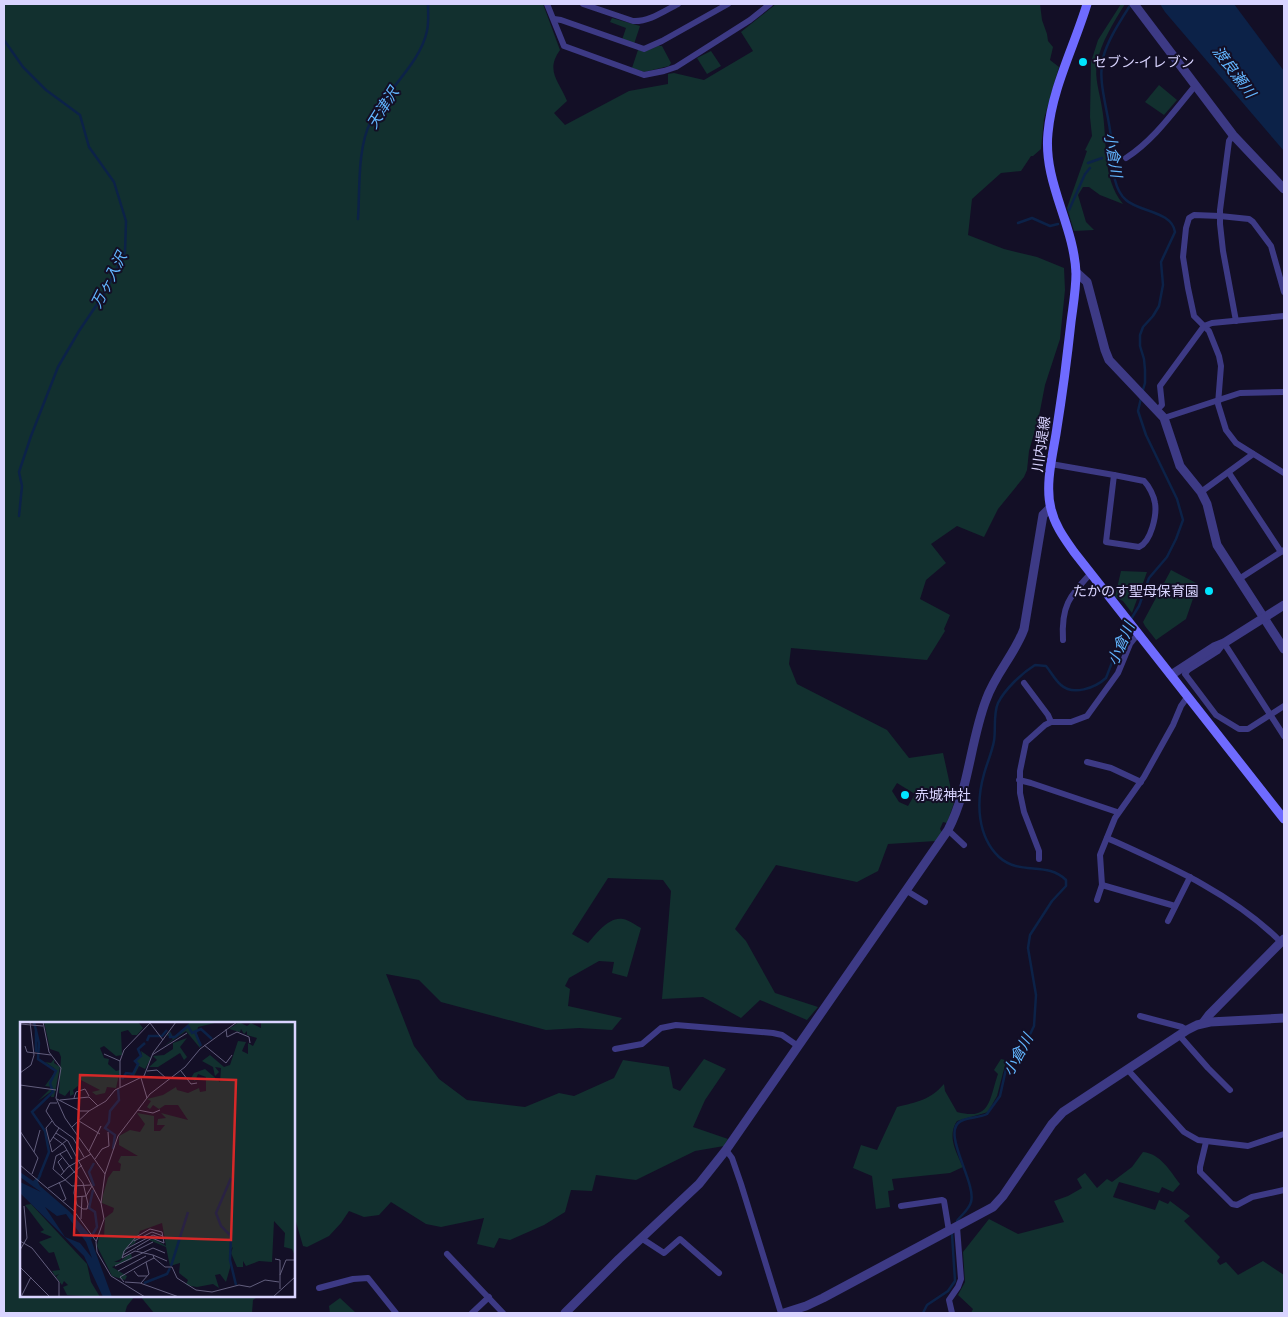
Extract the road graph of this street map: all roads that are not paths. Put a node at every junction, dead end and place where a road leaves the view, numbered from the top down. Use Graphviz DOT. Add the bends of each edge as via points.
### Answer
graph roads {
  1 [pos="547,4"];
  2 [pos="583,4"];
  3 [pos="678,4"];
  4 [pos="728,4"];
  5 [pos="770,4"];
  6 [pos="1087,4"];
  7 [pos="1135,6"];
  8 [pos="554,20"];
  9 [pos="1195,86"];
  10 [pos="1233,136"];
  11 [pos="1126,158"];
  12 [pos="1284,190"];
  13 [pos="1220,216"];
  14 [pos="1076,272"];
  15 [pos="1284,292"];
  16 [pos="1284,316"];
  17 [pos="1236,321"];
  18 [pos="1204,326"];
  19 [pos="1284,392"];
  20 [pos="1218,400"];
  21 [pos="1158,410"];
  22 [pos="1164,418"];
  23 [pos="1254,454"];
  24 [pos="1051,464"];
  25 [pos="1229,473"];
  26 [pos="1284,473"];
  27 [pos="1114,475"];
  28 [pos="1200,492"];
  29 [pos="1050,508"];
  30 [pos="1283,551"];
  31 [pos="1091,573"];
  32 [pos="1239,580"];
  33 [pos="1284,605"];
  34 [pos="1264,618"];
  35 [pos="1138,634"];
  36 [pos="1062,640"];
  37 [pos="1224,643"];
  38 [pos="1284,649"];
  39 [pos="1171,675"];
  40 [pos="1024,683"];
  41 [pos="1188,696"];
  42 [pos="1284,706"];
  43 [pos="1271,715"];
  44 [pos="1051,722"];
  45 [pos="1284,736"];
  46 [pos="1087,762"];
  47 [pos="1019,780"];
  48 [pos="1141,782"];
  49 [pos="1117,812"];
  50 [pos="1284,819"];
  51 [pos="948,830"];
  52 [pos="1107,838"];
  53 [pos="964,845"];
  54 [pos="1038,859"];
  55 [pos="1190,877"];
  56 [pos="1102,885"];
  57 [pos="907,891"];
  58 [pos="1097,900"];
  59 [pos="925,902"];
  60 [pos="1175,906"];
  61 [pos="1168,921"];
  62 [pos="1282,941"];
  63 [pos="1140,1016"];
  64 [pos="1284,1018"];
  65 [pos="1203,1023"];
  66 [pos="1183,1032"];
  67 [pos="798,1046"];
  68 [pos="615,1049"];
  69 [pos="1127,1069"];
  70 [pos="1230,1090"];
  71 [pos="1284,1134"];
  72 [pos="1206,1142"];
  73 [pos="726,1150"];
  74 [pos="1284,1190"];
  75 [pos="901,1206"];
  76 [pos="953,1229"];
  77 [pos="641,1238"];
  78 [pos="447,1254"];
  79 [pos="719,1273"];
  80 [pos="319,1288"];
  81 [pos="489,1298"];
  82 [pos="396,1313"];
  83 [pos="472,1313"];
  84 [pos="503,1313"];
  85 [pos="566,1313"];
  86 [pos="783,1313"];
  87 [pos="952,1313"];
  1 -- 8 [label="street"];
  2 -- 3 [label="street" via="639,21"];
  4 -- 8 [label="street" via="644,49"];
  5 -- 8 [label="street" via="676,67 644,75 564,46"];
  6 -- 14 [label="main road, 川内堤線" via="1059,80 1047,141 1050,170"];
  7 -- 9 [label="street"];
  9 -- 10 [label="street"];
  9 -- 11 [label="street" via="1160,128"];
  10 -- 12 [label="street"];
  10 -- 13 [label="street" via="1229,141"];
  13 -- 15 [label="street" via="1253,222 1271,246"];
  13 -- 17 [label="street"];
  13 -- 18 [label="street" via="1191,216 1186,228 1183,257 1188,288 1194,316"];
  14 -- 21 [label="street" via="1087,282 1110,360"];
  14 -- 24 [label="main road, 川内堤線"];
  16 -- 17 [label="street"];
  17 -- 18 [label="street"];
  18 -- 20 [label="street" via="1220,362"];
  18 -- 21 [label="street" via="1160,386 1162,404"];
  19 -- 20 [label="street" via="1245,392"];
  20 -- 22 [label="street"];
  20 -- 23 [label="street" via="1228,433 1236,443"];
  21 -- 22 [label="street"];
  22 -- 28 [label="street" via="1177,460"];
  23 -- 25 [label="street"];
  23 -- 26 [label="street"];
  24 -- 27 [label="street"];
  24 -- 29 [label="main road, 川内堤線"];
  25 -- 28 [label="street"];
  25 -- 30 [label="street"];
  27 -- 27 [label="street" via="1144,481 1155,502 1151,534 1140,547 1106,542"];
  28 -- 32 [label="street" via="1209,510 1217,545"];
  29 -- 31 [label="main road, 川内堤線" via="1060,531"];
  29 -- 51 [label="street" via="1043,515 1024,629 985,702 958,805"];
  30 -- 32 [label="street"];
  31 -- 35 [label="main road, 川内堤線"];
  31 -- 36 [label="street" via="1075,590 1064,611"];
  32 -- 34 [label="street"];
  33 -- 34 [label="street"];
  34 -- 37 [label="street"];
  34 -- 38 [label="street"];
  35 -- 39 [label="main road, 川内堤線"];
  35 -- 44 [label="street" via="1130,644 1118,673 1090,713 1074,722"];
  37 -- 39 [label="street" via="1214,646"];
  37 -- 43 [label="street"];
  37 -- 43 [label="street" via="1218,651 1185,674 1216,715 1239,729 1248,730"];
  39 -- 41 [label="main road, 川内堤線"];
  40 -- 44 [label="street"];
  41 -- 48 [label="street"];
  41 -- 50 [label="main road, 川内堤線"];
  42 -- 43 [label="street"];
  43 -- 45 [label="street"];
  44 -- 47 [label="street" via="1026,742"];
  46 -- 48 [label="street" via="1111,768"];
  47 -- 49 [label="street"];
  47 -- 54 [label="street" via="1021,801 1039,851"];
  48 -- 49 [label="street"];
  49 -- 52 [label="street"];
  51 -- 53 [label="street"];
  51 -- 57 [label="street"];
  52 -- 55 [label="street"];
  52 -- 56 [label="street" via="1099,862"];
  55 -- 60 [label="street"];
  55 -- 62 [label="street" via="1226,898"];
  56 -- 58 [label="street"];
  56 -- 60 [label="street"];
  57 -- 59 [label="street"];
  57 -- 67 [label="street"];
  60 -- 61 [label="street"];
  62 -- 65 [label="street"];
  63 -- 66 [label="street" via="1182,1027"];
  64 -- 65 [label="street"];
  65 -- 66 [label="street"];
  66 -- 69 [label="street"];
  66 -- 70 [label="street" via="1208,1068"];
  67 -- 68 [label="street" via="773,1033 676,1025 661,1028 642,1044"];
  67 -- 73 [label="street"];
  69 -- 72 [label="street" via="1184,1132"];
  69 -- 76 [label="street" via="1063,1112 998,1202"];
  71 -- 72 [label="street" via="1248,1146"];
  72 -- 74 [label="street" via="1200,1172 1232,1204"];
  73 -- 77 [label="street" via="699,1184"];
  73 -- 86 [label="street" via="732,1158"];
  75 -- 76 [label="street" via="942,1200"];
  76 -- 86 [label="street" via="823,1298"];
  76 -- 87 [label="street" via="961,1274 958,1287 949,1300"];
  77 -- 79 [label="street" via="664,1253 680,1239"];
  77 -- 85 [label="street"];
  78 -- 81 [label="street"];
  80 -- 82 [label="street" via="368,1278"];
  81 -- 83 [label="street"];
  81 -- 84 [label="street"];
}
